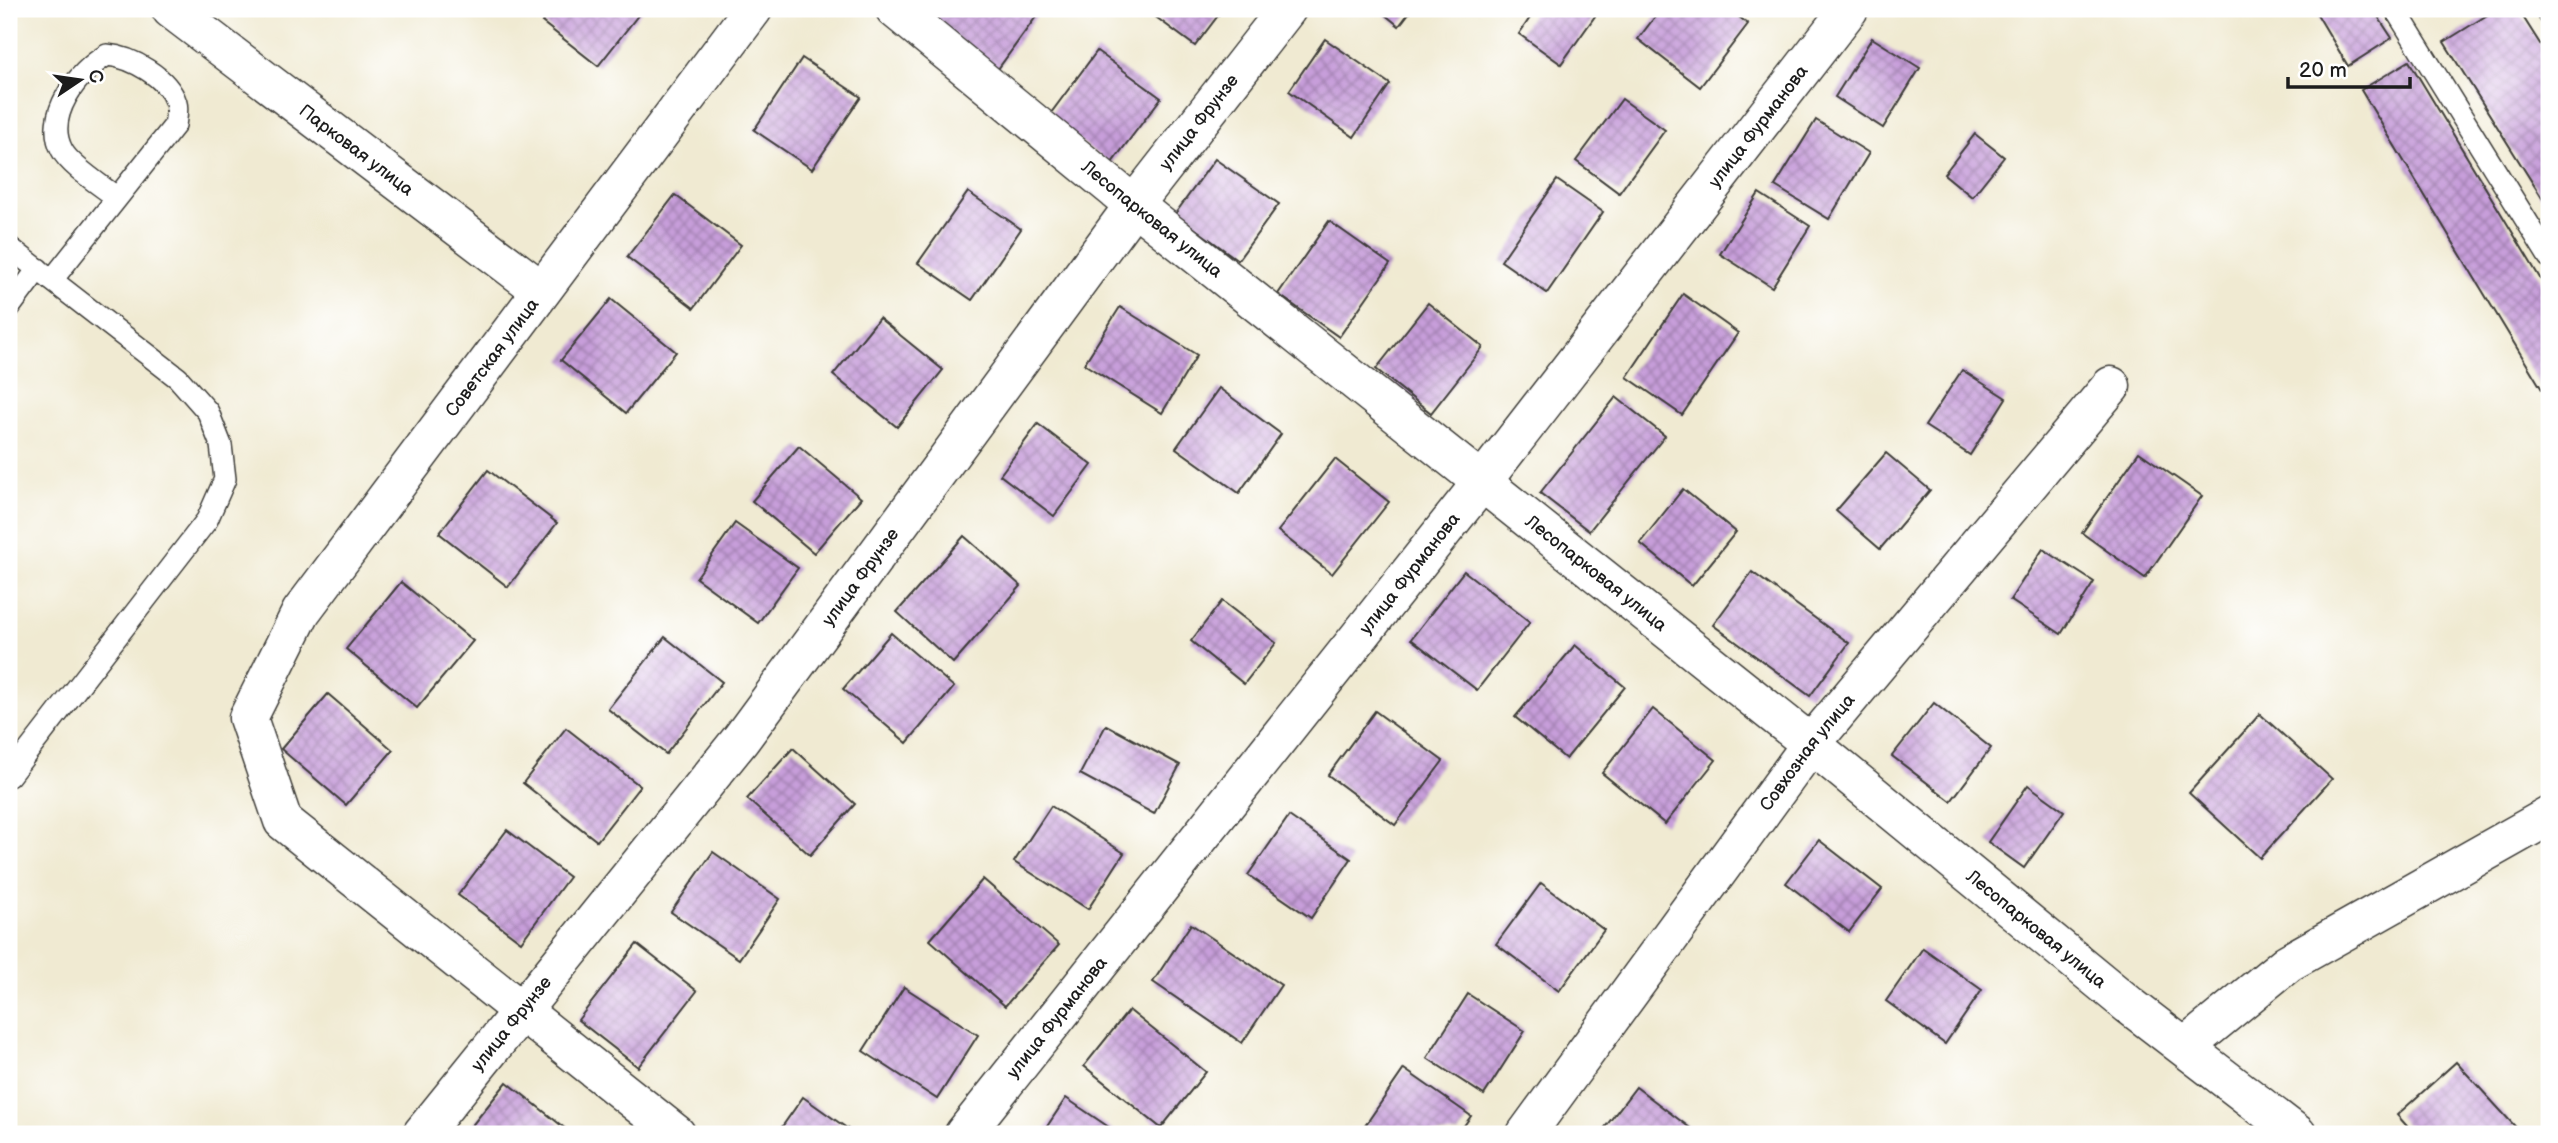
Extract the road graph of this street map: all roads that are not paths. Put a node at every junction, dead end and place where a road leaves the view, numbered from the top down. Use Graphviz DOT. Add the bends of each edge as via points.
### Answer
graph roads {
  1 [pos="171,9"];
  2 [pos="753,9"];
  3 [pos="895,9"];
  4 [pos="1286,9"];
  5 [pos="1849,9"];
  6 [pos="2395,9"];
  7 [pos="2546,9"];
  8 [pos="2549,14"];
  9 [pos="116,197"];
  10 [pos="1134,205"];
  11 [pos="9,247"];
  12 [pos="2549,257"];
  13 [pos="45,274"];
  14 [pos="541,290"];
  15 [pos="9,308"];
  16 [pos="2111,386"];
  17 [pos="1482,482"];
  18 [pos="1811,744"];
  19 [pos="9,776"];
  20 [pos="2549,816"];
  21 [pos="521,1011"];
  22 [pos="2185,1047"];
  23 [pos="422,1134"];
  24 [pos="676,1134"];
  25 [pos="964,1134"];
  26 [pos="1526,1134"];
  27 [pos="2297,1134"];
  1 -- 14 [label="street, Парковая улица"];
  2 -- 14 [label="street, Советская улица"];
  3 -- 10 [label="street, Лесопарковая улица"];
  4 -- 10 [label="street, улица Фрунзе"];
  5 -- 17 [label="street, улица Фурманова"];
  6 -- 12 [label="lane"];
  7 -- 8 [label="lane"];
  9 -- 9 [label="lane" via="175,125 177,105 166,85 126,56 107,55 79,76 59,114 57,135 63,153"];
  9 -- 13 [label="lane"];
  10 -- 17 [label="street, Лесопарковая улица"];
  10 -- 21 [label="street, улица Фрунзе" via="741,739"];
  11 -- 13 [label="lane"];
  13 -- 15 [label="lane"];
  13 -- 19 [label="lane" via="186,387 208,412 221,446 225,479 207,520"];
  14 -- 21 [label="street, Советская улица" via="301,612 248,718 283,821"];
  16 -- 18 [label="street, Совхозная улица"];
  17 -- 18 [label="street, Лесопарковая улица"];
  17 -- 25 [label="street, улица Фурманова"];
  18 -- 22 [label="street, Лесопарковая улица"];
  18 -- 26 [label="street, Совхозная улица"];
  20 -- 22 [label="street" via="2288,963"];
  21 -- 23 [label="street, улица Фрунзе"];
  21 -- 24 [label="street"];
  22 -- 27 [label="street, Лесопарковая улица"];
}
